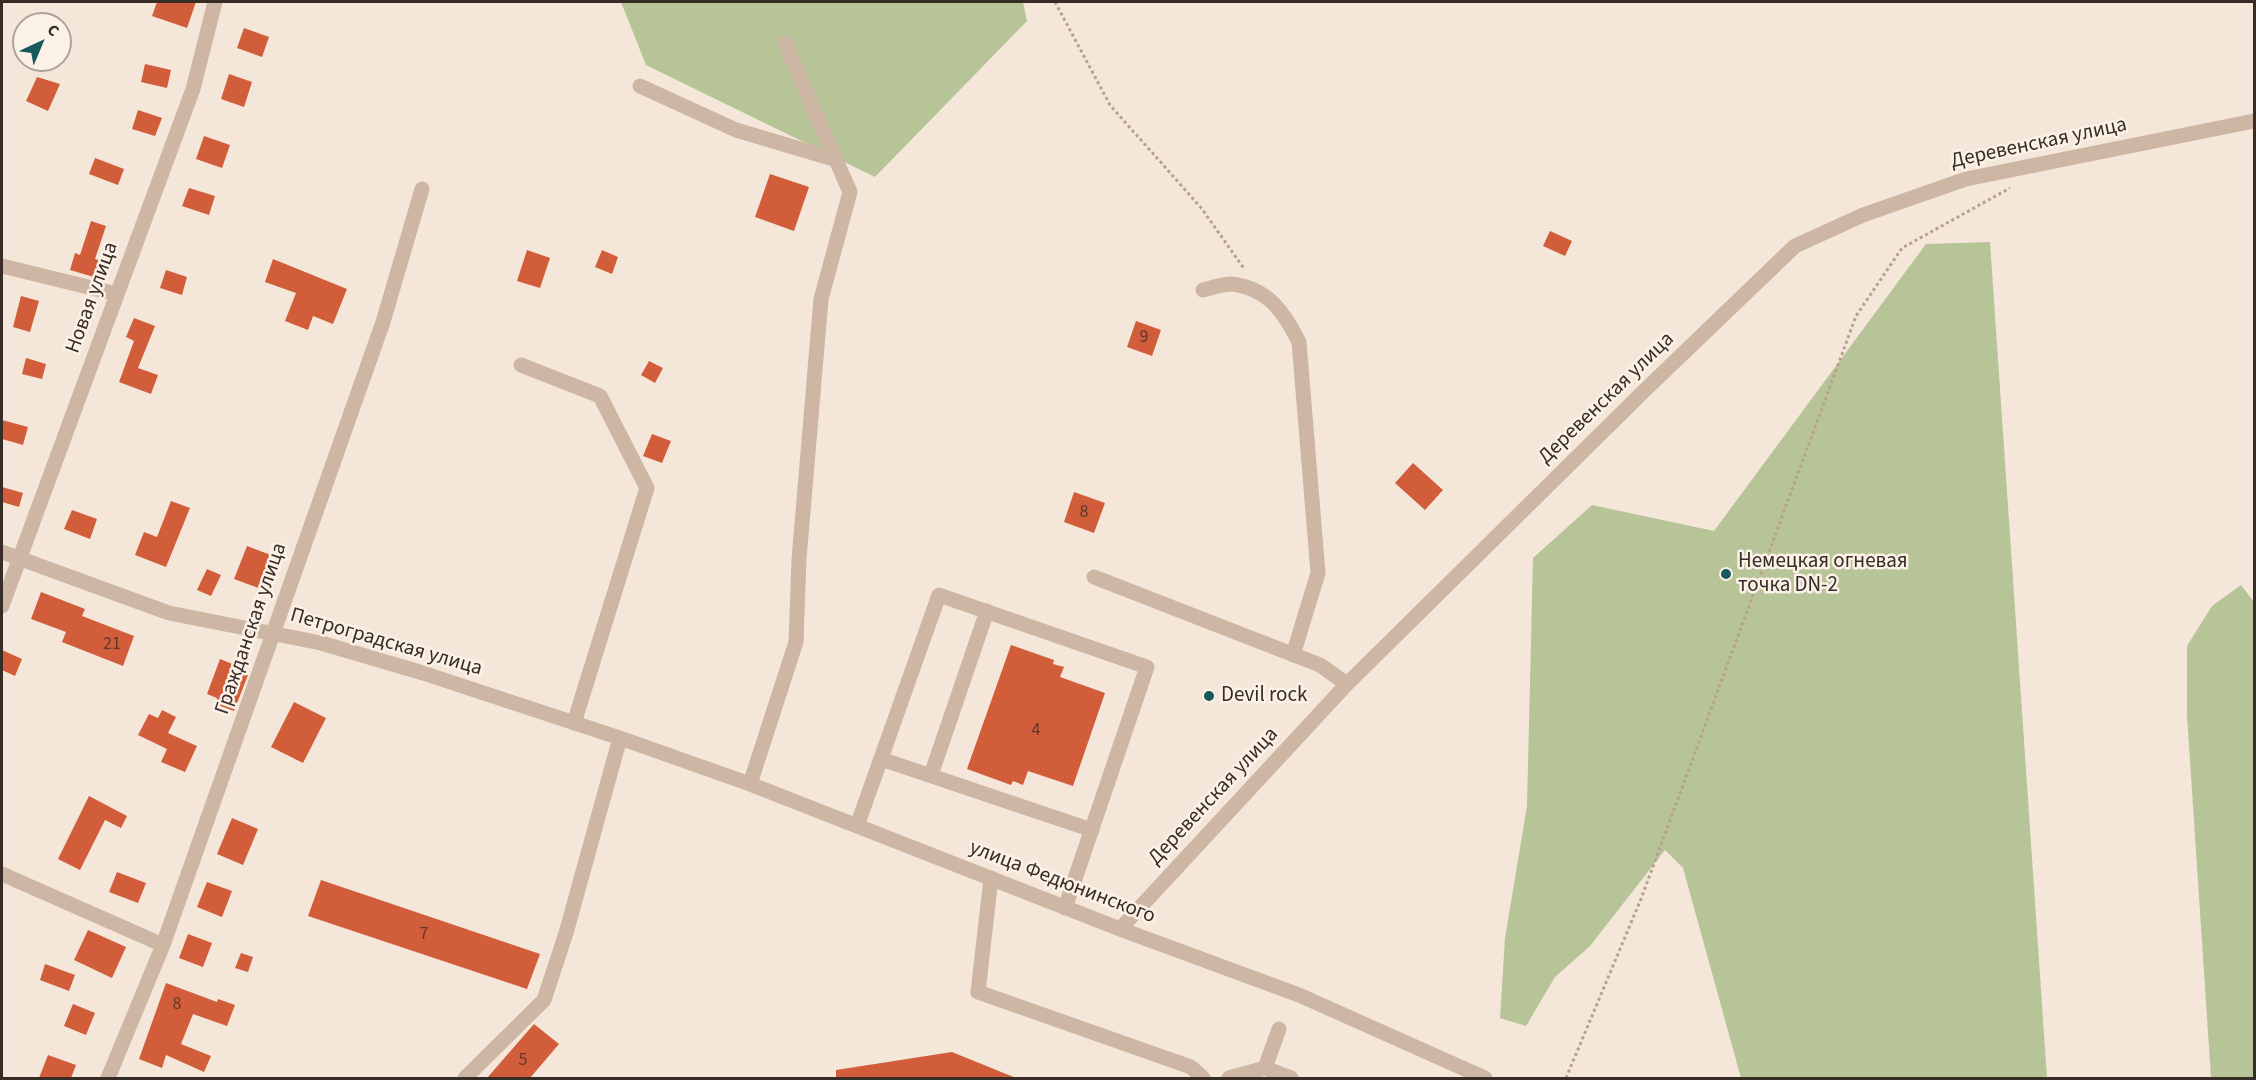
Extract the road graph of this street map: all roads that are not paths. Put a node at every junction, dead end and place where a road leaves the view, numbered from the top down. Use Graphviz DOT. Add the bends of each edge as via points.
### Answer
graph roads {
  1 [pos="215,2"];
  2 [pos="785,43"];
  3 [pos="640,86"];
  4 [pos="2254,121"];
  5 [pos="837,160"];
  6 [pos="422,189"];
  7 [pos="2,266"];
  8 [pos="1203,290"];
  9 [pos="117,294"];
  10 [pos="521,365"];
  11 [pos="2,552"];
  12 [pos="20,558"];
  13 [pos="1094,578"];
  14 [pos="2,606"];
  15 [pos="987,612"];
  16 [pos="273,633"];
  17 [pos="1293,655"];
  18 [pos="1347,684"];
  19 [pos="574,723"];
  20 [pos="620,738"];
  21 [pos="881,759"];
  22 [pos="930,776"];
  23 [pos="750,784"];
  24 [pos="857,826"];
  25 [pos="1092,830"];
  26 [pos="2,874"];
  27 [pos="991,878"];
  28 [pos="1065,908"];
  29 [pos="1120,929"];
  30 [pos="163,945"];
  31 [pos="1279,1029"];
  32 [pos="1265,1068"];
  33 [pos="108,1078"];
  34 [pos="465,1078"];
  35 [pos="1203,1078"];
  36 [pos="1228,1078"];
  37 [pos="1292,1078"];
  38 [pos="1485,1078"];
  1 -- 9 [label="street, Новая улица" via="193,89"];
  2 -- 5 [label="street"];
  3 -- 5 [label="street" via="736,130"];
  4 -- 18 [label="street, Деревенская улица" via="1966,179 1863,215 1795,246"];
  5 -- 23 [label="street" via="850,192 821,299 799,559 796,642"];
  6 -- 16 [label="street, Гражданская улица" via="383,322"];
  7 -- 9 [label="street"];
  8 -- 17 [label="street" via="1230,284 1261,293 1284,312 1299,342 1318,573"];
  9 -- 12 [label="street, Новая улица"];
  10 -- 19 [label="street" via="600,396 647,488"];
  11 -- 12 [label="street, Петроградская улица"];
  12 -- 14 [label="street, Новая улица"];
  12 -- 16 [label="street, Петроградская улица" via="169,612"];
  13 -- 17 [label="street"];
  15 -- 21 [label="street" via="939,595"];
  15 -- 22 [label="street"];
  15 -- 25 [label="street" via="1148,667"];
  16 -- 19 [label="street, Петроградская улица" via="423,673"];
  16 -- 30 [label="street, Гражданская улица"];
  17 -- 18 [label="street" via="1320,665"];
  18 -- 29 [label="street, Деревенская улица"];
  19 -- 20 [label="street, Петроградская улица"];
  20 -- 23 [label="street, улица Федюнинского"];
  20 -- 34 [label="street" via="566,933 543,1000"];
  21 -- 22 [label="street"];
  21 -- 24 [label="street"];
  22 -- 25 [label="street"];
  23 -- 24 [label="street, улица Федюнинского"];
  24 -- 27 [label="street, улица Федюнинского"];
  25 -- 28 [label="street"];
  26 -- 30 [label="street"];
  27 -- 28 [label="street, улица Федюнинского"];
  27 -- 35 [label="street" via="978,992 1191,1068"];
  28 -- 29 [label="street, улица Федюнинского"];
  29 -- 38 [label="street, улица Федюнинского" via="1299,995"];
  30 -- 33 [label="street, Гражданская улица"];
  31 -- 32 [label="street"];
  32 -- 36 [label="street"];
  32 -- 37 [label="street"];
}
